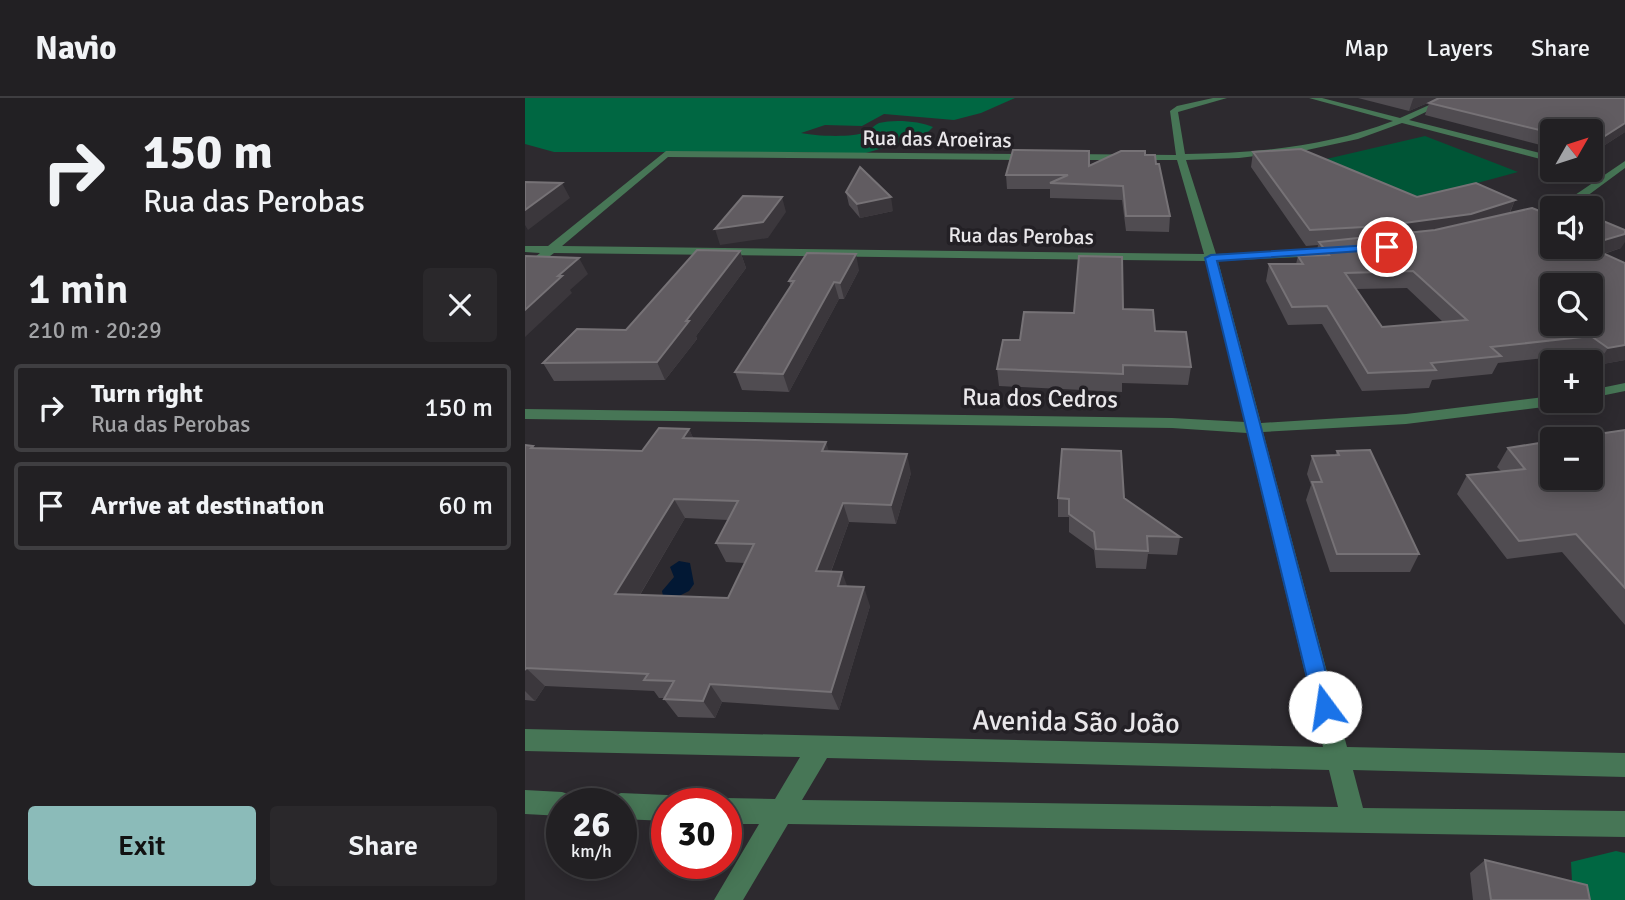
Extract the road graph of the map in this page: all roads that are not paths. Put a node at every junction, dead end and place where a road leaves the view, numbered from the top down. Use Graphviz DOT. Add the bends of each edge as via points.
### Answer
graph roads {
  1 [pos="1223,98"];
  2 [pos="1313,98"];
  3 [pos="1451,98"];
  4 [pos="1404,121"];
  5 [pos="1540,156"];
  6 [pos="1181,157"];
  7 [pos="1037,158"];
  8 [pos="1050,158"];
  9 [pos="1625,164"];
  10 [pos="1607,173"];
  11 [pos="1625,178"];
  12 [pos="1508,224"];
  13 [pos="525,249"];
  14 [pos="552,249"];
  15 [pos="1354,250"];
  16 [pos="1211,258"];
  17 [pos="525,271"];
  18 [pos="1625,387"];
  19 [pos="1603,392"];
  20 [pos="1540,402"];
  21 [pos="525,414"];
  22 [pos="1254,428"];
  23 [pos="525,740"];
  24 [pos="819,749"];
  25 [pos="1338,758"];
  26 [pos="1625,765"];
  27 [pos="525,802"];
  28 [pos="546,803"];
  29 [pos="742,812"];
  30 [pos="778,813"];
  31 [pos="1353,818"];
  32 [pos="1625,824"];
  33 [pos="728,900"];
  1 -- 6 [label="street" via="1174,111"];
  2 -- 4 [label="street"];
  3 -- 4 [label="street"];
  4 -- 5 [label="street"];
  4 -- 6 [label="street" via="1308,148"];
  6 -- 8 [label="street"];
  6 -- 16 [label="street"];
  7 -- 14 [label="street, Rua das Aroeiras" via="666,154"];
  9 -- 10 [label="street"];
  10 -- 11 [label="street"];
  10 -- 12 [label="street" via="1579,197"];
  13 -- 14 [label="street, Rua das Perobas"];
  14 -- 16 [label="street, Rua das Perobas"];
  14 -- 17 [label="street"];
  15 -- 16 [label="street, Rua das Perobas"];
  16 -- 22 [label="street"];
  18 -- 19 [label="street"];
  20 -- 22 [label="street, Rua dos Cedros" via="1406,419"];
  21 -- 22 [label="street, Rua dos Cedros"];
  22 -- 25 [label="street"];
  23 -- 24 [label="street, Avenida São João"];
  24 -- 25 [label="street, Avenida São João"];
  24 -- 30 [label="street"];
  25 -- 26 [label="street, Avenida São João"];
  25 -- 31 [label="street"];
  27 -- 28 [label="street"];
  29 -- 30 [label="street"];
  30 -- 31 [label="street"];
  30 -- 33 [label="street"];
  31 -- 32 [label="street"];
}
